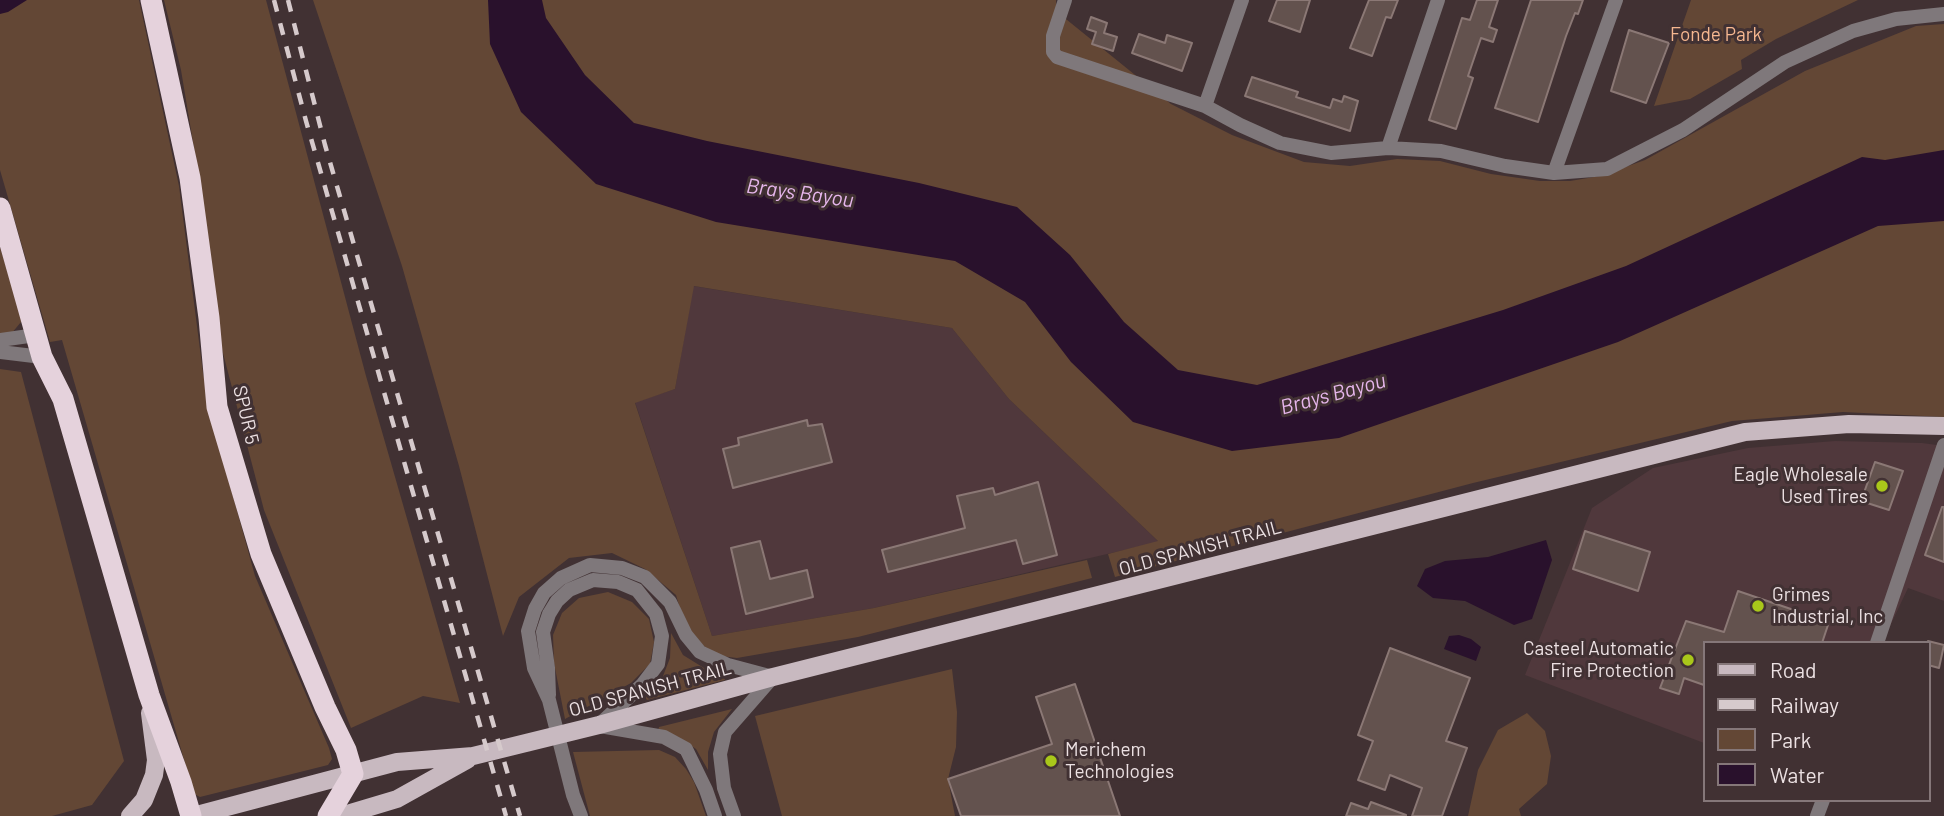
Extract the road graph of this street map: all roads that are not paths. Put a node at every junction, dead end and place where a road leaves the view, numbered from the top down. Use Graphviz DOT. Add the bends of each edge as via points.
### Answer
graph roads {
  1 [pos="1065,0"];
  2 [pos="1242,0"];
  3 [pos="1438,0"];
  4 [pos="1616,0"];
  5 [pos="152,5"];
  6 [pos="1944,14"];
  7 [pos="1205,106"];
  8 [pos="1388,148"];
  9 [pos="1554,173"];
  10 [pos="0,208"];
  11 [pos="36,335"];
  12 [pos="0,340"];
  13 [pos="0,352"];
  14 [pos="43,357"];
  15 [pos="1944,426"];
  16 [pos="1944,445"];
  17 [pos="1878,641"];
  18 [pos="773,677"];
  19 [pos="149,695"];
  20 [pos="549,700"];
  21 [pos="599,725"];
  22 [pos="473,756"];
  23 [pos="353,774"];
  24 [pos="130,816"];
  25 [pos="192,816"];
  26 [pos="328,816"];
  27 [pos="340,816"];
  28 [pos="581,816"];
  29 [pos="716,816"];
  30 [pos="734,816"];
  1 -- 7 [label="street" via="1053,36 1053,52 1066,61"];
  2 -- 7 [label="street"];
  3 -- 8 [label="street"];
  4 -- 9 [label="street"];
  5 -- 23 [label="highway, SPUR 5 / Spur 5" via="190,178 217,407 261,554"];
  6 -- 9 [label="street" via="1896,19 1853,32 1785,62 1683,130 1607,169"];
  7 -- 8 [label="street" via="1280,143 1331,153"];
  8 -- 9 [label="street" via="1441,151"];
  10 -- 11 [label="highway"];
  11 -- 12 [label="street"];
  11 -- 14 [label="highway"];
  13 -- 14 [label="street"];
  14 -- 19 [label="highway" via="63,399"];
  15 -- 18 [label="main road, OLD SPANISH TRAIL" via="1849,424 1745,432"];
  16 -- 17 [label="street"];
  18 -- 20 [label="street" via="700,652 670,602 645,577 622,568 590,565 561,578 544,593 528,631 534,668"];
  18 -- 21 [label="main road, OLD SPANISH TRAIL"];
  18 -- 30 [label="street" via="725,732 720,754 724,789"];
  19 -- 24 [label="main road" via="154,775 144,800"];
  19 -- 25 [label="highway"];
  20 -- 21 [label="street" via="543,632 557,601 593,580 618,582 637,590 656,614 662,636 658,664"];
  20 -- 28 [label="street"];
  21 -- 22 [label="main road, OLD SPANISH TRAIL"];
  21 -- 29 [label="street" via="664,737 686,749"];
  22 -- 23 [label="main road, OLD SPANISH TRAIL" via="397,762"];
  22 -- 27 [label="main road, OLD SPANISH TRAIL" via="397,799"];
  23 -- 25 [label="main road, OLD SPANISH TRAIL"];
  23 -- 26 [label="highway"];
}
